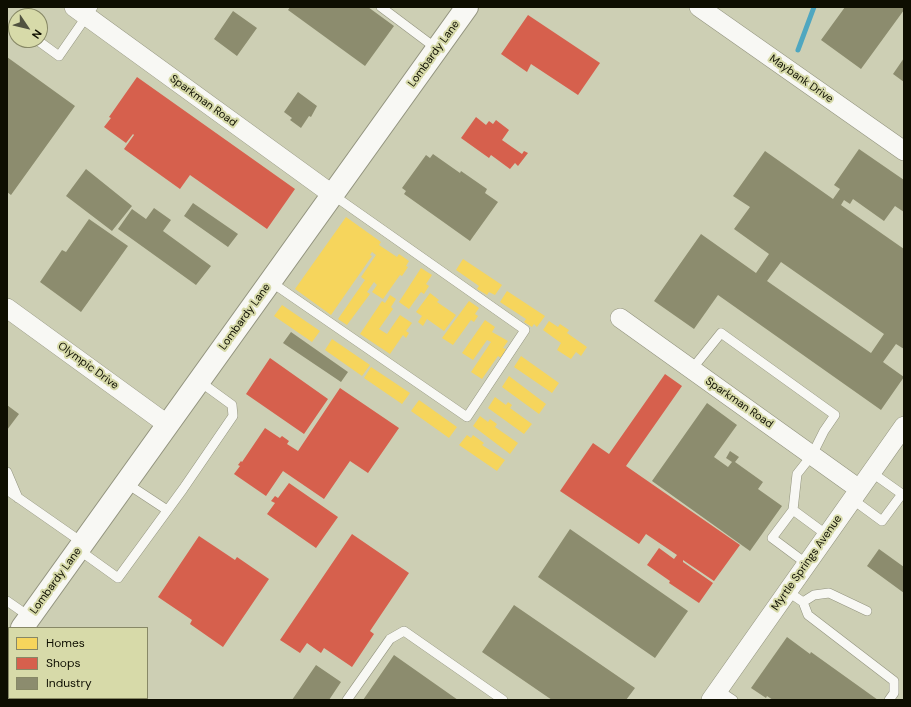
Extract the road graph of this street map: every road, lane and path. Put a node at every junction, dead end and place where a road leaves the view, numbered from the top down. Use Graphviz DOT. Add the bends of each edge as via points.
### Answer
graph roads {
  1 [pos="381,7"];
  2 [pos="467,7"];
  3 [pos="698,7"];
  4 [pos="84,10"];
  5 [pos="48,48"];
  6 [pos="437,49"];
  7 [pos="904,151"];
  8 [pos="333,195"];
  9 [pos="271,282"];
  10 [pos="7,308"];
  11 [pos="620,318"];
  12 [pos="692,369"];
  13 [pos="199,381"];
  14 [pos="168,425"];
  15 [pos="904,426"];
  16 [pos="812,455"];
  17 [pos="7,472"];
  18 [pos="871,472"];
  19 [pos="126,483"];
  20 [pos="7,484"];
  21 [pos="7,490"];
  22 [pos="7,494"];
  23 [pos="856,494"];
  24 [pos="18,498"];
  25 [pos="167,510"];
  26 [pos="793,510"];
  27 [pos="827,535"];
  28 [pos="81,546"];
  29 [pos="807,564"];
  30 [pos="787,591"];
  31 [pos="7,601"];
  32 [pos="803,602"];
  33 [pos="867,611"];
  34 [pos="26,623"];
  35 [pos="721,697"];
  36 [pos="347,700"];
  37 [pos="502,700"];
  38 [pos="889,700"];
  1 -- 6 [label="lane"];
  2 -- 6 [label="main road, Lombardy Lane"];
  3 -- 7 [label="street, Maybank Drive"];
  4 -- 5 [label="lane" via="59,56"];
  4 -- 8 [label="street, Sparkman Road"];
  6 -- 8 [label="main road, Lombardy Lane"];
  8 -- 9 [label="main road, Lombardy Lane"];
  8 -- 9 [label="lane" via="525,330 467,417"];
  9 -- 13 [label="main road, Lombardy Lane"];
  10 -- 14 [label="street, Olympic Drive"];
  11 -- 12 [label="street, Sparkman Road"];
  12 -- 16 [label="street, Sparkman Road"];
  12 -- 16 [label="lane" via="721,332 835,415"];
  13 -- 14 [label="main road, Lombardy Lane"];
  13 -- 25 [label="lane" via="232,405 233,416"];
  14 -- 19 [label="main road, Lombardy Lane"];
  15 -- 18 [label="street, Myrtle Springs Avenue"];
  16 -- 23 [label="street, Sparkman Road"];
  16 -- 26 [label="lane" via="797,474"];
  17 -- 24 [label="lane"];
  18 -- 23 [label="street, Myrtle Springs Avenue"];
  18 -- 23 [label="lane" via="902,494 882,521"];
  19 -- 25 [label="lane"];
  19 -- 28 [label="main road, Lombardy Lane"];
  20 -- 24 [label="lane"];
  21 -- 24 [label="lane"];
  22 -- 24 [label="lane"];
  23 -- 27 [label="street, Myrtle Springs Avenue"];
  24 -- 28 [label="lane"];
  25 -- 28 [label="lane" via="118,578"];
  26 -- 27 [label="lane"];
  26 -- 29 [label="lane" via="772,538"];
  27 -- 29 [label="street, Myrtle Springs Avenue"];
  28 -- 34 [label="main road, Lombardy Lane"];
  29 -- 30 [label="street, Myrtle Springs Avenue"];
  30 -- 32 [label="lane"];
  30 -- 35 [label="street, Myrtle Springs Avenue"];
  31 -- 34 [label="lane"];
  32 -- 33 [label="lane" via="814,595 829,594"];
  32 -- 38 [label="lane" via="808,616 894,681 894,693"];
  36 -- 37 [label="lane" via="390,639 404,631"];
}
